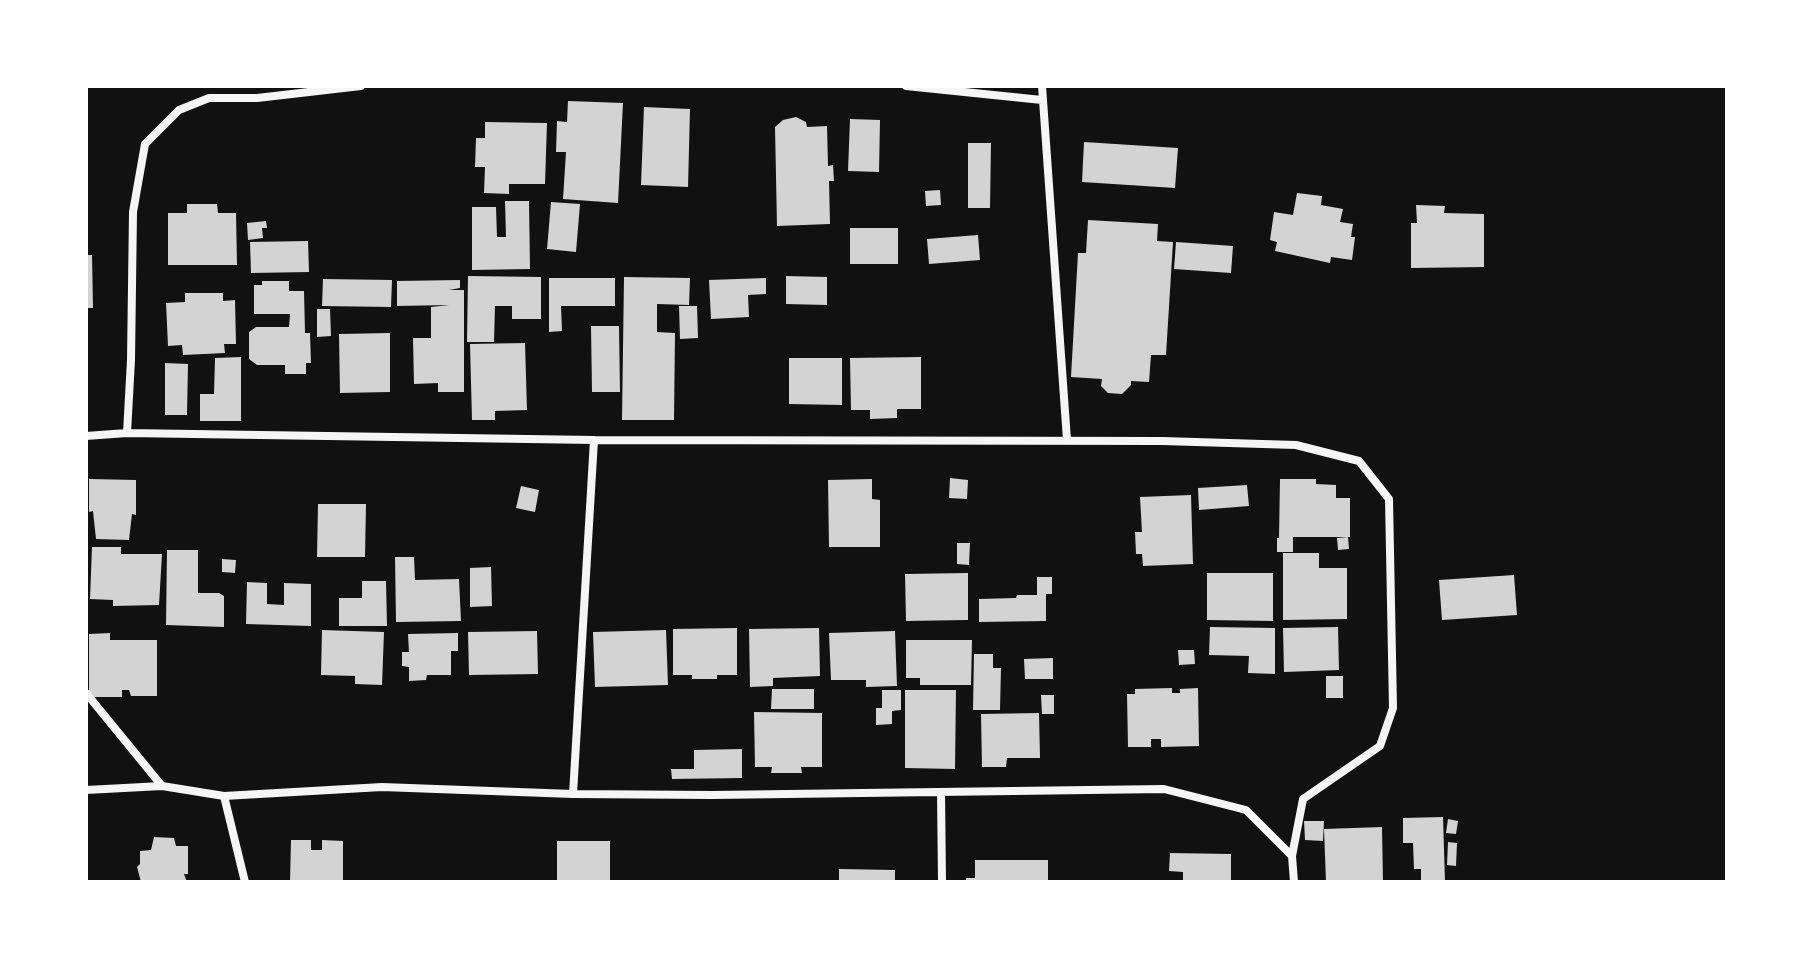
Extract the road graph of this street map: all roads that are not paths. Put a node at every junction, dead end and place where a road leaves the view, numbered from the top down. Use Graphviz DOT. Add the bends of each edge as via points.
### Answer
graph roads {
  1 [pos="361,86"];
  2 [pos="906,86"];
  3 [pos="1042,86"];
  4 [pos="1042,100"];
  5 [pos="127,433"];
  6 [pos="86,436"];
  7 [pos="594,440"];
  8 [pos="1067,440"];
  9 [pos="86,693"];
  10 [pos="162,786"];
  11 [pos="86,790"];
  12 [pos="941,792"];
  13 [pos="573,794"];
  14 [pos="224,796"];
  15 [pos="1292,856"];
  16 [pos="245,882"];
  17 [pos="942,882"];
  18 [pos="1294,882"];
  1 -- 5 [label="street" via="209,98 179,110 145,144 133,212"];
  2 -- 4 [label="street"];
  3 -- 4 [label="street"];
  4 -- 8 [label="street"];
  5 -- 6 [label="street"];
  5 -- 7 [label="street"];
  7 -- 8 [label="street"];
  7 -- 13 [label="street"];
  8 -- 15 [label="street" via="1296,445 1359,461 1389,499 1393,708 1380,746 1303,799"];
  9 -- 10 [label="street"];
  10 -- 11 [label="street"];
  10 -- 14 [label="street"];
  12 -- 13 [label="street"];
  12 -- 15 [label="street" via="1164,789 1246,810"];
  12 -- 17 [label="street"];
  13 -- 14 [label="street" via="382,787"];
  14 -- 16 [label="street"];
  15 -- 18 [label="street"];
}
